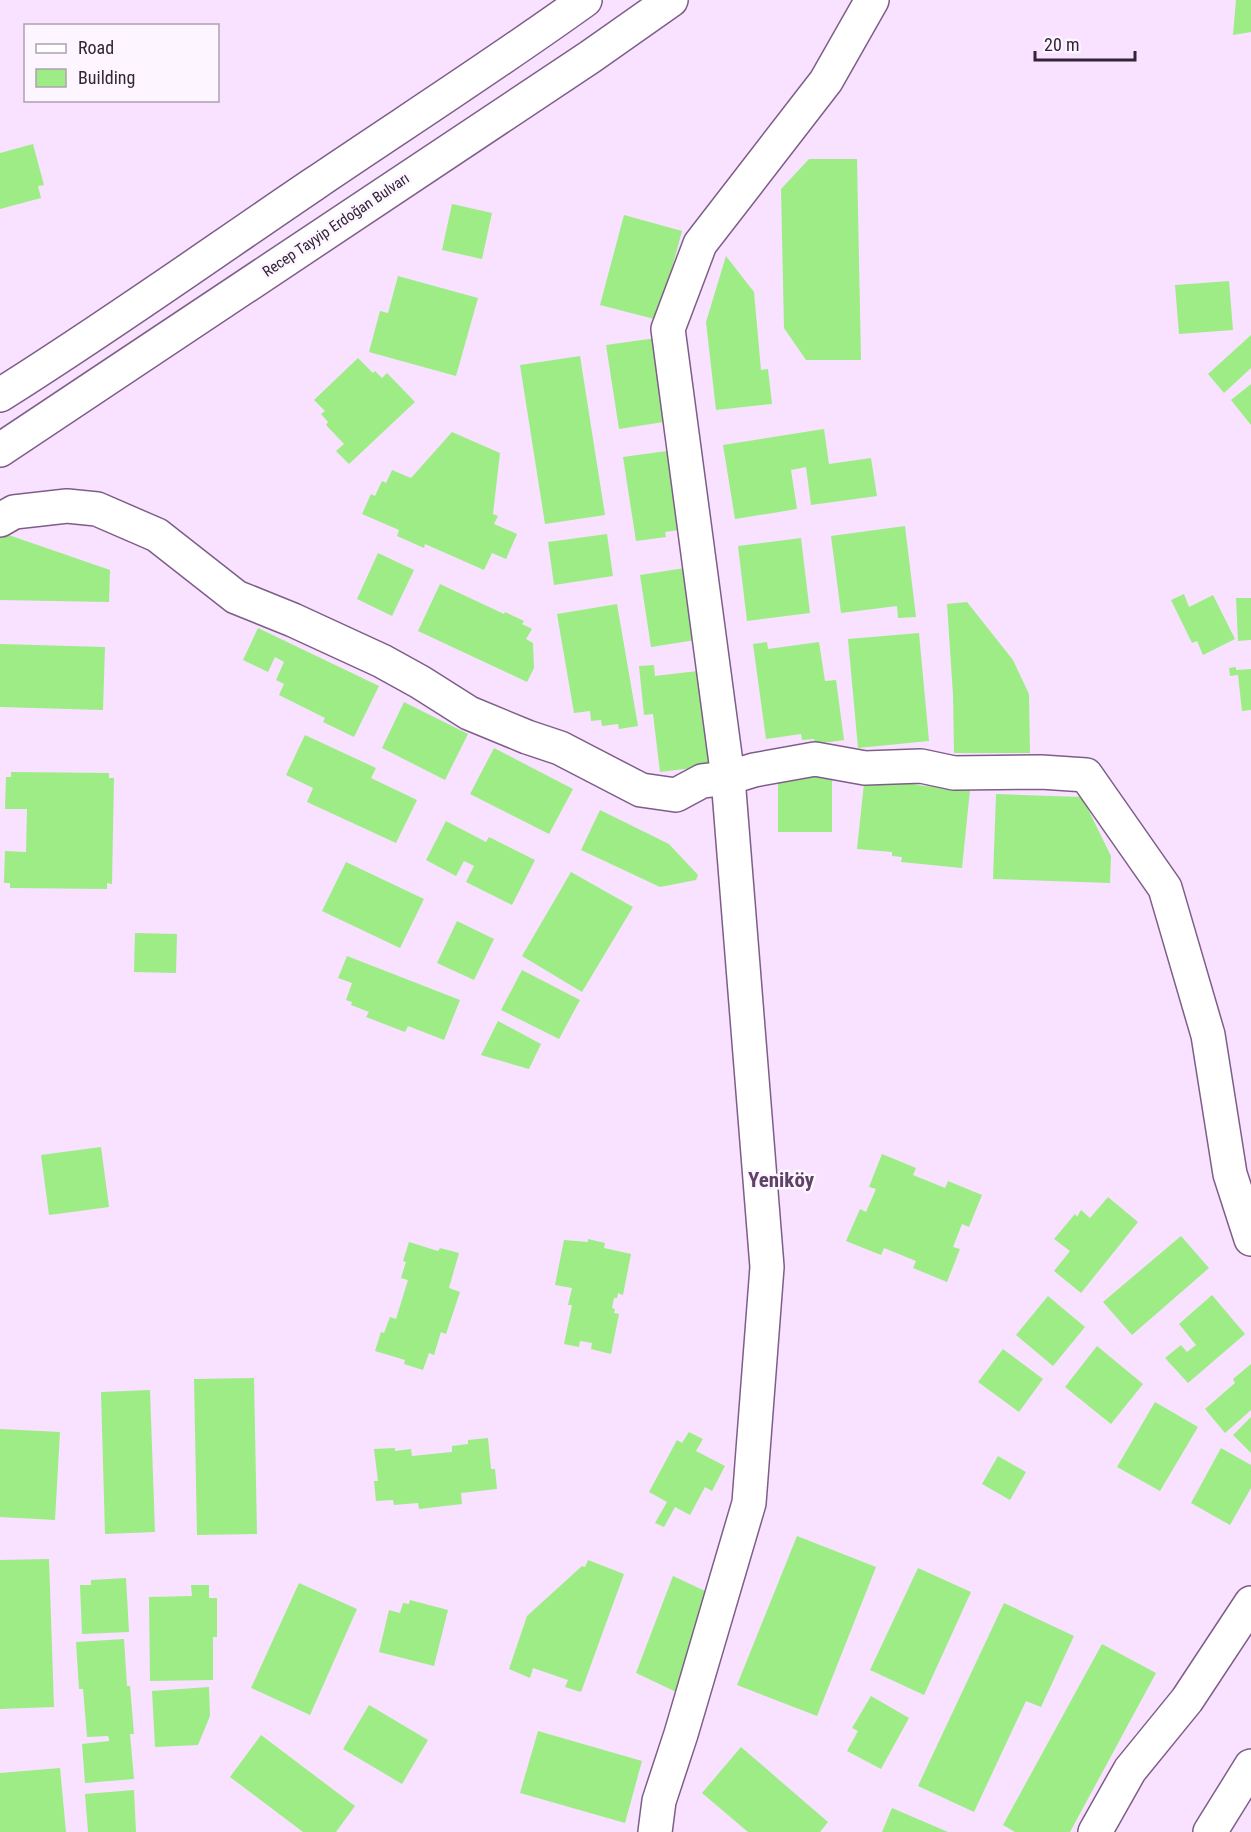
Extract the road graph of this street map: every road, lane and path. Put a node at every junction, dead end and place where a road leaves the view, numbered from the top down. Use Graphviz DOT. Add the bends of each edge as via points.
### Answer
graph roads {
  1 [pos="585,0"];
  2 [pos="671,0"];
  3 [pos="872,0"];
  4 [pos="0,395"];
  5 [pos="0,450"];
  6 [pos="0,520"];
  7 [pos="728,778"];
  8 [pos="1251,1239"];
  9 [pos="1251,1603"];
  10 [pos="1251,1766"];
  11 [pos="655,1832"];
  12 [pos="1095,1832"];
  13 [pos="1210,1832"];
  1 -- 4 [label="street" via="87,341"];
  2 -- 5 [label="street, Recep Tayyip Erdoğan Bulvarı"];
  3 -- 7 [label="street" via="826,81 700,244 668,329"];
  6 -- 7 [label="street" via="14,512 67,506 97,508 157,535 236,597 382,661 469,713 560,748 640,790 676,795 702,781"];
  7 -- 8 [label="street" via="815,759 865,768 921,766 954,773 1086,775 1165,888 1208,1035 1230,1174"];
  7 -- 11 [label="street" via="767,1267 749,1503 659,1801"];
  9 -- 12 [label="street" via="1187,1700 1130,1770"];
  10 -- 13 [label="street"];
}
